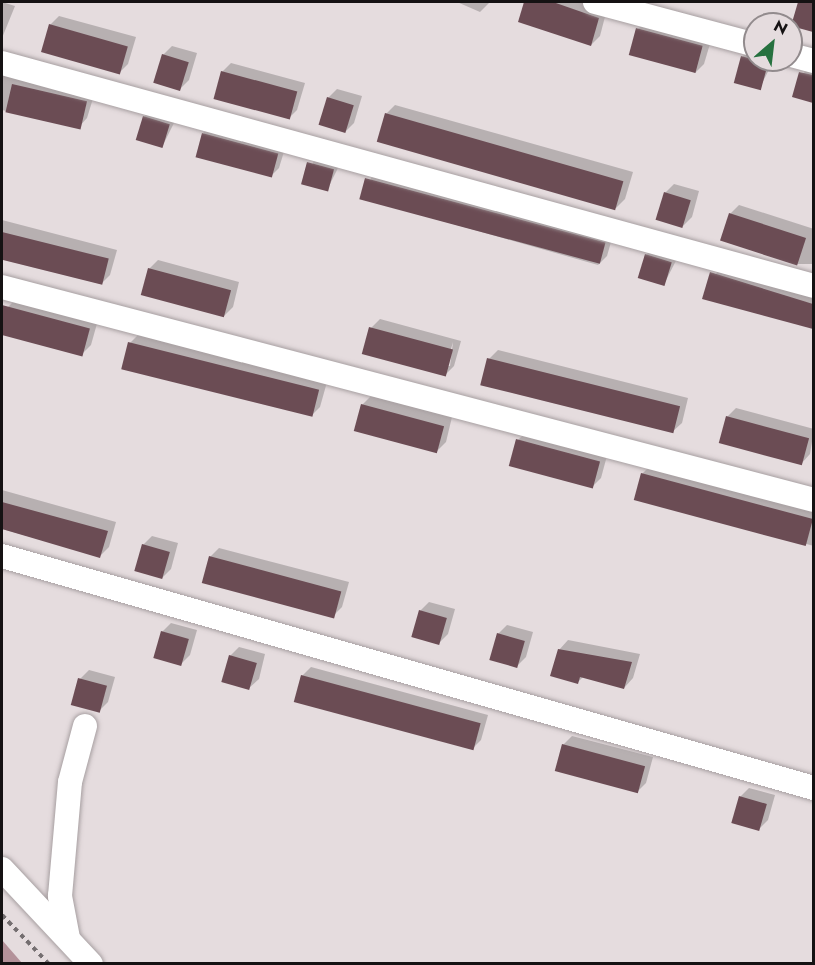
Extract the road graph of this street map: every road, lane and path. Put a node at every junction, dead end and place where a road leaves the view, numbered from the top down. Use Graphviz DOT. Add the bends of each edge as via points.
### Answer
graph roads {
  1 [pos="595,2"];
  2 [pos="619,5"];
  3 [pos="743,41"];
  4 [pos="2,63"];
  5 [pos="813,285"];
  6 [pos="2,287"];
  7 [pos="813,500"];
  8 [pos="2,556"];
  9 [pos="85,726"];
  10 [pos="813,789"];
  11 [pos="2,869"];
  12 [pos="2,915"];
  13 [pos="68,938"];
  14 [pos="50,963"];
  15 [pos="92,963"];
  1 -- 2 [label="street"];
  2 -- 3 [label="street"];
  4 -- 5 [label="street"];
  6 -- 7 [label="street"];
  8 -- 10 [label="street"];
  9 -- 13 [label="street" via="70,783 61,884"];
  11 -- 13 [label="street"];
  12 -- 14 [label="path"];
  13 -- 15 [label="street"];
}
